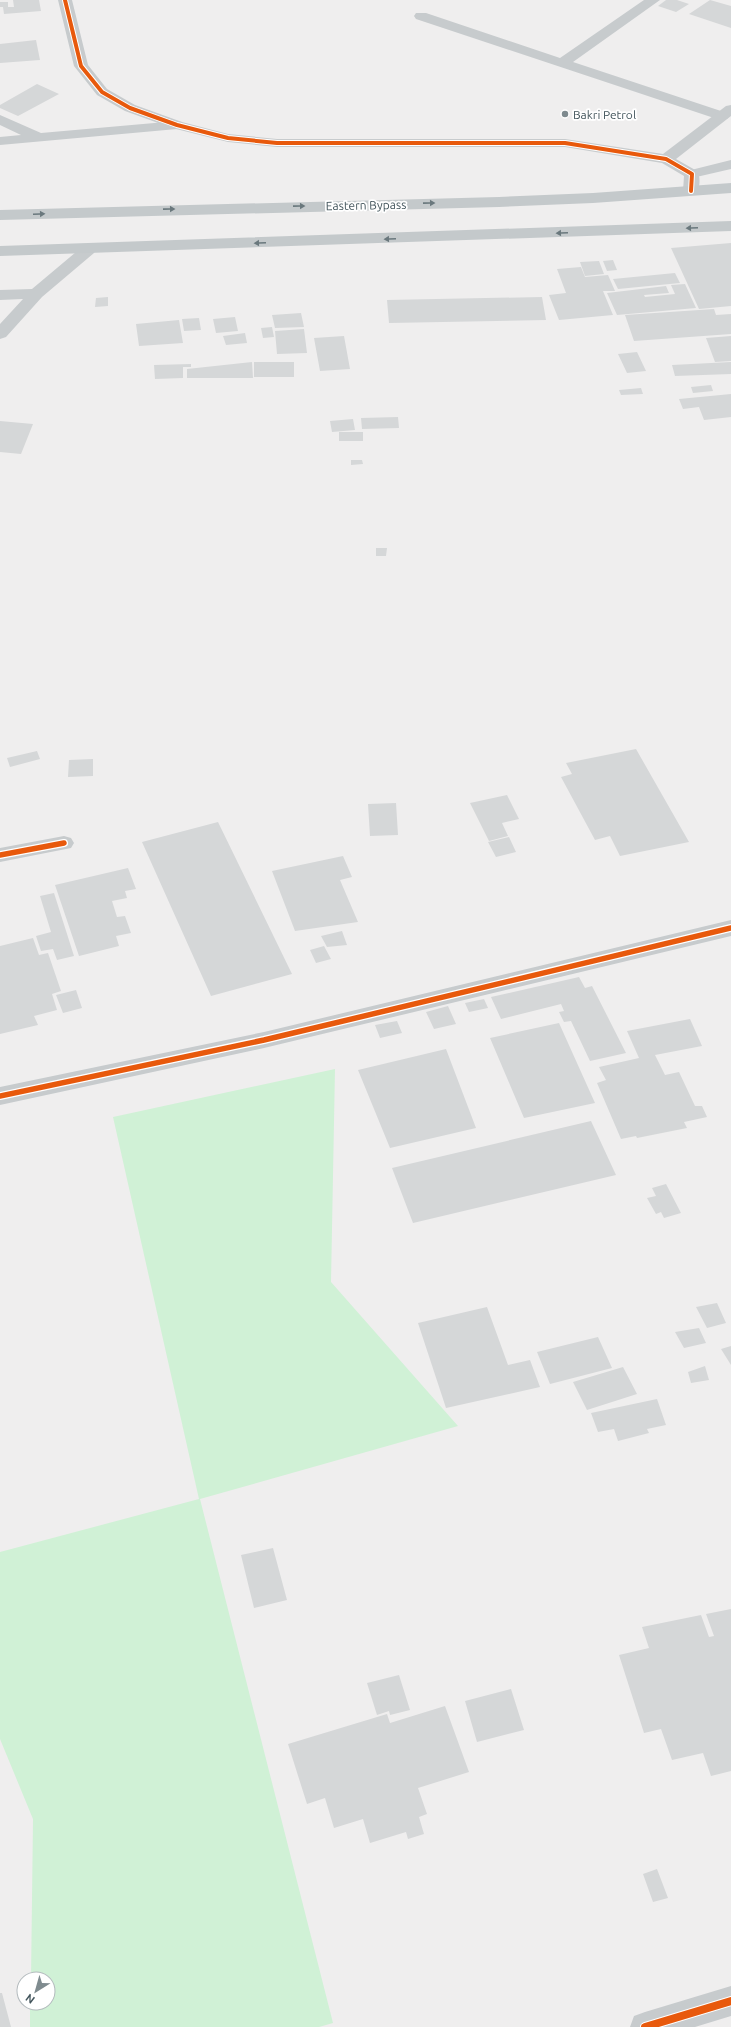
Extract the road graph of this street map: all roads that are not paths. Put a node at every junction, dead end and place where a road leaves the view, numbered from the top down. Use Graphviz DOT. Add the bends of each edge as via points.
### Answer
graph roads {
  1 [pos="65,0"];
  2 [pos="653,0"];
  3 [pos="421,16"];
  4 [pos="562,63"];
  5 [pos="726,112"];
  6 [pos="0,119"];
  7 [pos="177,125"];
  8 [pos="40,138"];
  9 [pos="0,142"];
  10 [pos="666,159"];
  11 [pos="731,164"];
  12 [pos="692,174"];
  13 [pos="731,188"];
  14 [pos="691,191"];
  15 [pos="0,215"];
  16 [pos="731,226"];
  17 [pos="88,250"];
  18 [pos="0,251"];
  19 [pos="36,294"];
  20 [pos="0,295"];
  21 [pos="0,334"];
  22 [pos="64,843"];
  23 [pos="0,856"];
  24 [pos="731,928"];
  25 [pos="0,1096"];
  26 [pos="731,2001"];
  27 [pos="645,2027"];
  1 -- 7 [label="street" via="81,66 102,92 130,108"];
  2 -- 4 [label="street"];
  3 -- 4 [label="street"];
  4 -- 5 [label="street"];
  5 -- 10 [label="street"];
  6 -- 8 [label="street"];
  7 -- 8 [label="street"];
  7 -- 10 [label="street" via="228,138 277,143 565,143"];
  8 -- 9 [label="street"];
  10 -- 12 [label="street"];
  11 -- 12 [label="street"];
  12 -- 14 [label="street"];
  13 -- 14 [label="main road, Eastern Bypass"];
  15 -- 14 [label="main road, Eastern Bypass, one-way" via="499,202"];
  16 -- 17 [label="main road, one-way"];
  17 -- 18 [label="main road"];
  17 -- 19 [label="street"];
  19 -- 20 [label="street"];
  19 -- 21 [label="street"];
  22 -- 23 [label="street"];
  24 -- 25 [label="street" via="264,1040"];
  26 -- 27 [label="street"];
}
